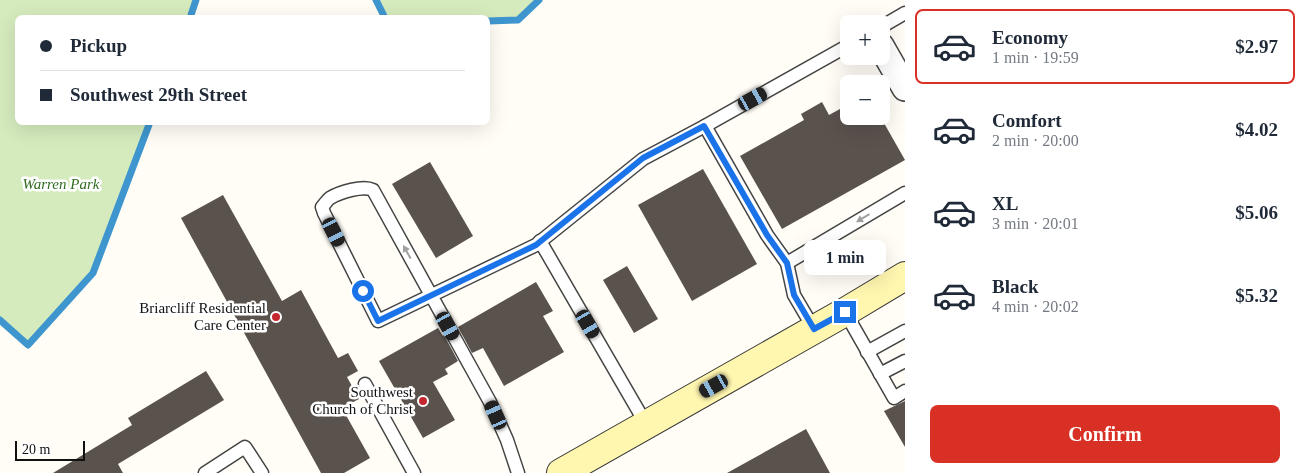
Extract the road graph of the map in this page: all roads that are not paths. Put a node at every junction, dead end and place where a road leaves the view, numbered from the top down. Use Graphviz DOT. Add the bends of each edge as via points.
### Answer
graph roads {
  1 [pos="905,13"];
  2 [pos="890,21"];
  3 [pos="840,50"];
  4 [pos="890,62"];
  5 [pos="905,88"];
  6 [pos="704,126"];
  7 [pos="905,193"];
  8 [pos="540,242"];
  9 [pos="787,263"];
  10 [pos="905,276"];
  11 [pos="431,295"];
  12 [pos="845,312"];
  13 [pos="814,329"];
  14 [pos="905,331"];
  15 [pos="867,352"];
  16 [pos="905,361"];
  17 [pos="880,374"];
  18 [pos="365,384"];
  19 [pos="905,391"];
  20 [pos="646,424"];
  21 [pos="205,473"];
  22 [pos="262,473"];
  23 [pos="414,473"];
  24 [pos="518,473"];
  25 [pos="561,473"];
  1 -- 2 [label="lane"];
  3 -- 6 [label="lane"];
  4 -- 5 [label="street"];
  6 -- 8 [label="lane" via="643,158"];
  6 -- 9 [label="lane" via="767,235"];
  7 -- 9 [label="lane, one-way"];
  8 -- 11 [label="lane"];
  8 -- 20 [label="lane"];
  9 -- 13 [label="lane" via="794,295"];
  10 -- 12 [label="main road"];
  11 -- 11 [label="lane, one-way" via="373,190 362,188 330,198 322,207 378,321"];
  11 -- 24 [label="lane" via="490,402"];
  12 -- 13 [label="main road"];
  12 -- 15 [label="lane"];
  13 -- 20 [label="main road"];
  14 -- 15 [label="lane"];
  15 -- 17 [label="lane"];
  16 -- 17 [label="lane"];
  17 -- 19 [label="lane" via="894,398"];
  18 -- 23 [label="lane"];
  20 -- 25 [label="main road"];
  21 -- 22 [label="lane" via="245,447"];
}
